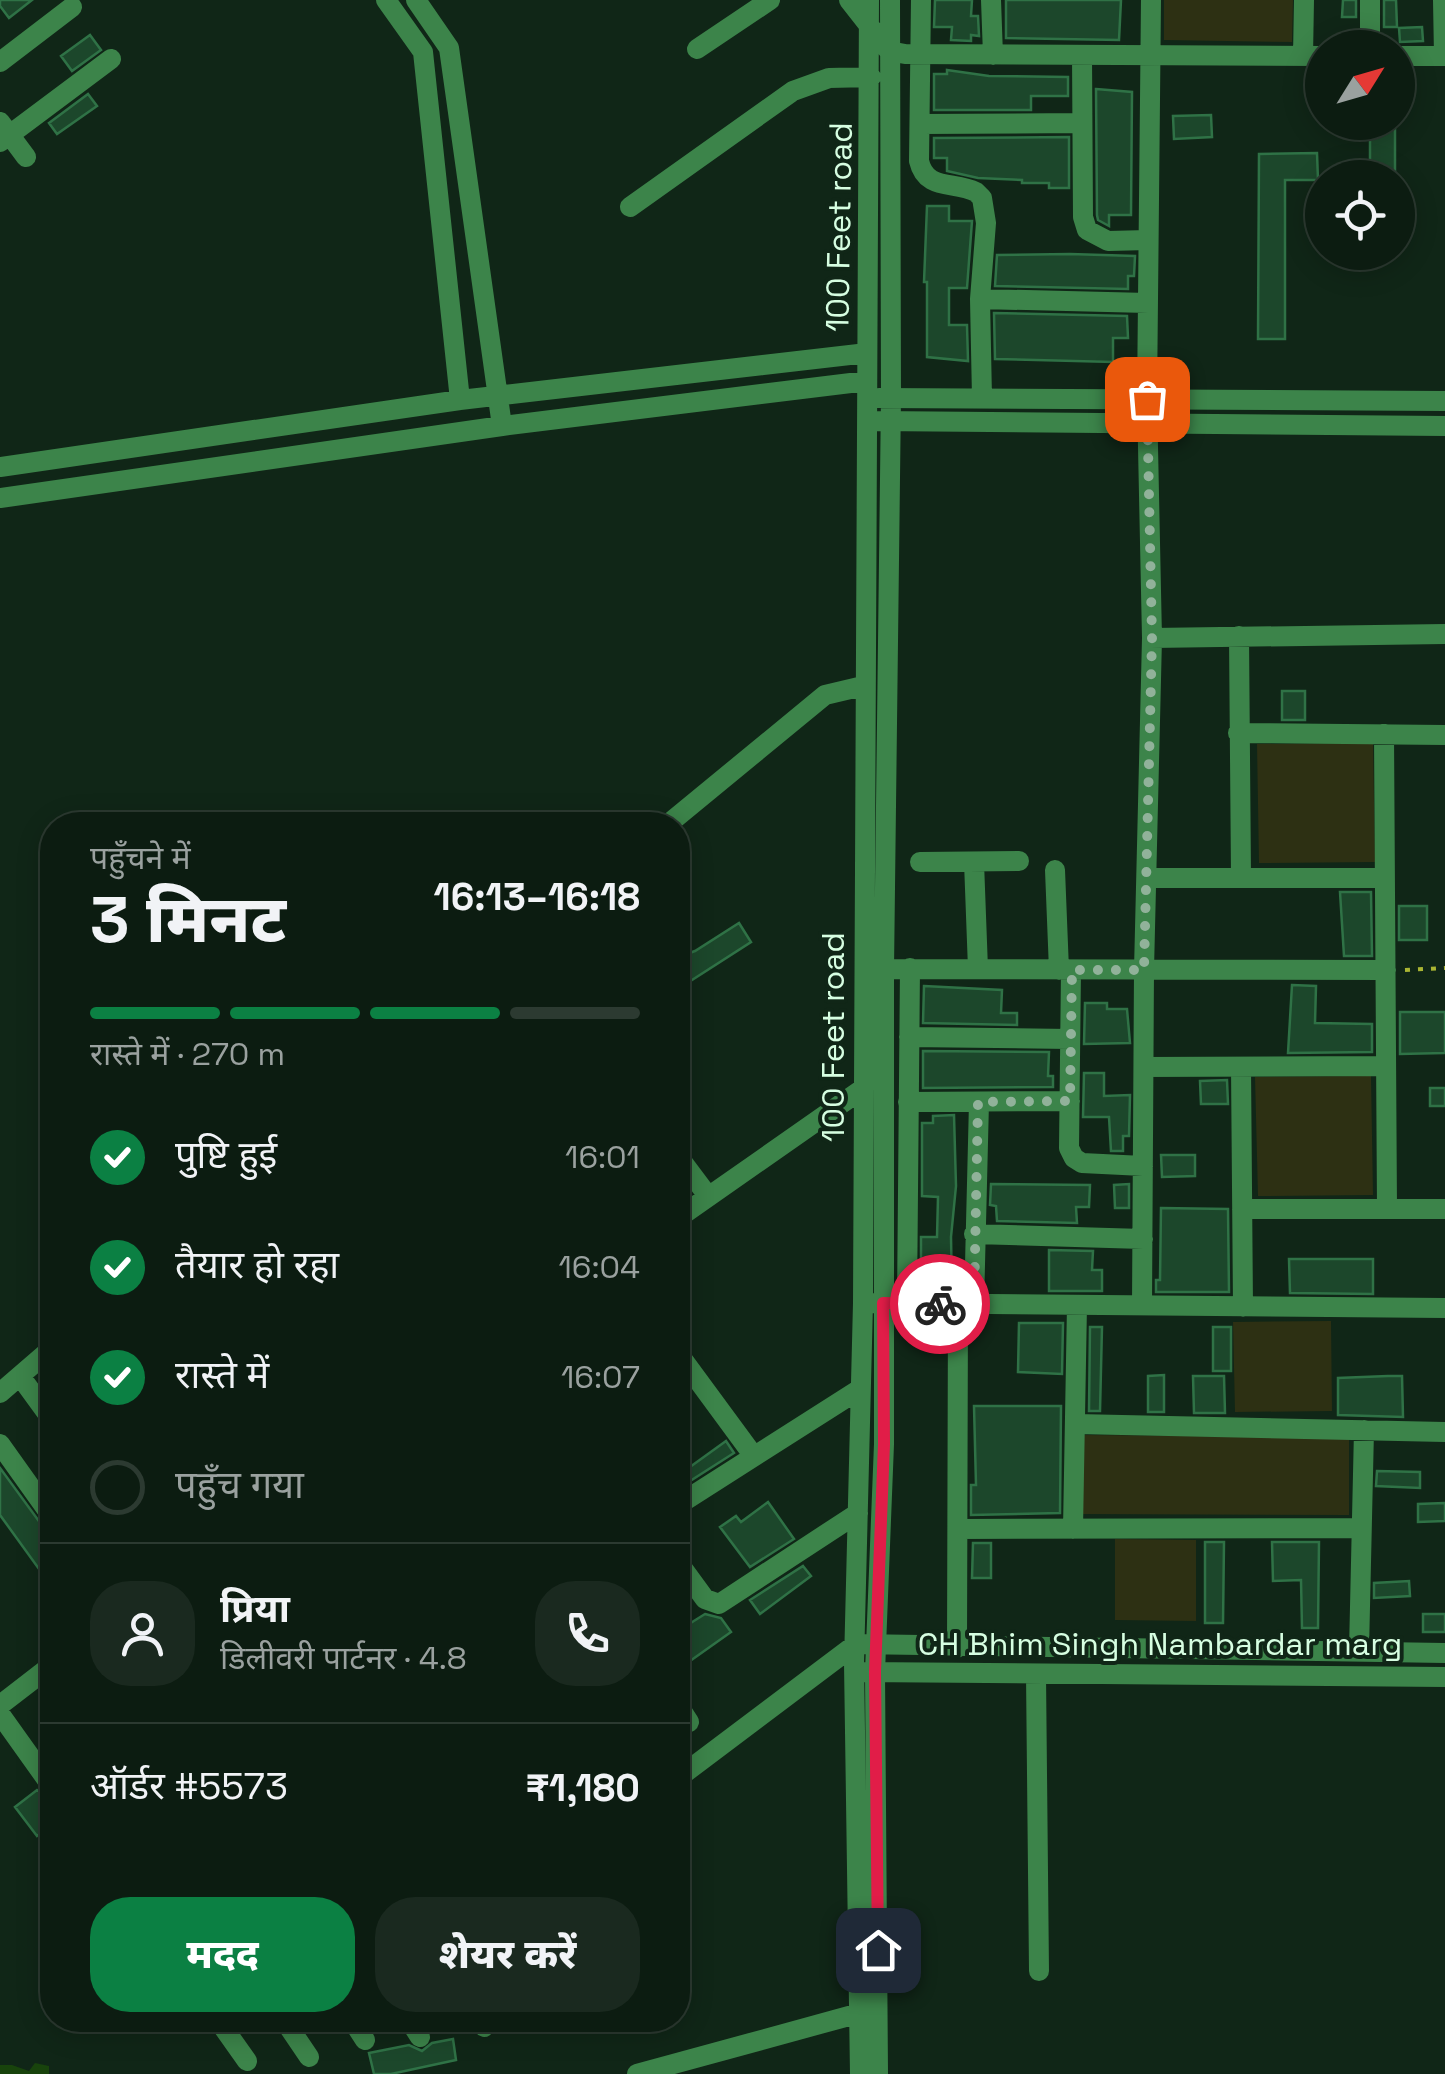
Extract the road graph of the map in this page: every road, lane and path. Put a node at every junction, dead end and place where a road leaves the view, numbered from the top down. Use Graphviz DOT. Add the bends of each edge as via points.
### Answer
graph roads {
  1 [pos="386,0"];
  2 [pos="416,0"];
  3 [pos="770,0"];
  4 [pos="849,0"];
  5 [pos="869,0"];
  6 [pos="890,0"];
  7 [pos="921,0"];
  8 [pos="991,0"];
  9 [pos="1151,0"];
  10 [pos="1304,0"];
  11 [pos="1370,0"];
  12 [pos="1443,0"];
  13 [pos="72,7"];
  14 [pos="869,26"];
  15 [pos="1309,30"];
  16 [pos="1370,30"];
  17 [pos="696,49"];
  18 [pos="889,51"];
  19 [pos="920,54"];
  20 [pos="993,55"];
  21 [pos="1082,55"];
  22 [pos="1150,56"];
  23 [pos="1305,56"];
  24 [pos="1415,56"];
  25 [pos="1445,56"];
  26 [pos="111,60"];
  27 [pos="0,62"];
  28 [pos="870,77"];
  29 [pos="1082,123"];
  30 [pos="920,124"];
  31 [pos="3,133"];
  32 [pos="26,157"];
  33 [pos="630,207"];
  34 [pos="1148,240"];
  35 [pos="980,299"];
  36 [pos="1148,302"];
  37 [pos="867,353"];
  38 [pos="867,389"];
  39 [pos="497,396"];
  40 [pos="891,397"];
  41 [pos="982,398"];
  42 [pos="1147,399"];
  43 [pos="460,400"];
  44 [pos="1445,401"];
  45 [pos="879,421"];
  46 [pos="1147,422"];
  47 [pos="502,426"];
  48 [pos="1445,426"];
  49 [pos="0,467"];
  50 [pos="0,498"];
  51 [pos="1445,634"];
  52 [pos="1239,636"];
  53 [pos="1152,638"];
  54 [pos="864,686"];
  55 [pos="1238,734"];
  56 [pos="1384,734"];
  57 [pos="1445,735"];
  58 [pos="683,812"];
  59 [pos="1020,861"];
  60 [pos="920,862"];
  61 [pos="974,862"];
  62 [pos="1054,870"];
  63 [pos="1241,877"];
  64 [pos="1147,878"];
  65 [pos="1384,878"];
  66 [pos="884,968"];
  67 [pos="910,968"];
  68 [pos="1445,968"];
  69 [pos="978,969"];
  70 [pos="1065,970"];
  71 [pos="1144,970"];
  72 [pos="1386,970"];
  73 [pos="909,1037"];
  74 [pos="1070,1039"];
  75 [pos="1242,1066"];
  76 [pos="1386,1066"];
  77 [pos="1144,1067"];
  78 [pos="862,1090"];
  79 [pos="1070,1101"];
  80 [pos="908,1102"];
  81 [pos="978,1102"];
  82 [pos="1144,1166"];
  83 [pos="690,1172"];
  84 [pos="708,1196"];
  85 [pos="690,1209"];
  86 [pos="1387,1209"];
  87 [pos="1445,1209"];
  88 [pos="1242,1210"];
  89 [pos="974,1234"];
  90 [pos="1143,1239"];
  91 [pos="873,1303"];
  92 [pos="907,1304"];
  93 [pos="966,1304"];
  94 [pos="1077,1305"];
  95 [pos="1142,1306"];
  96 [pos="1243,1307"];
  97 [pos="1445,1308"];
  98 [pos="40,1358"];
  99 [pos="690,1368"];
  100 [pos="20,1376"];
  101 [pos="860,1389"];
  102 [pos="0,1393"];
  103 [pos="40,1404"];
  104 [pos="1076,1424"];
  105 [pos="1364,1430"];
  106 [pos="1445,1432"];
  107 [pos="0,1444"];
  108 [pos="753,1455"];
  109 [pos="690,1497"];
  110 [pos="40,1499"];
  111 [pos="858,1512"];
  112 [pos="1361,1528"];
  113 [pos="958,1529"];
  114 [pos="1072,1529"];
  115 [pos="690,1578"];
  116 [pos="867,1644"];
  117 [pos="957,1648"];
  118 [pos="1359,1652"];
  119 [pos="1445,1653"];
  120 [pos="865,1672"];
  121 [pos="1036,1674"];
  122 [pos="1445,1676"];
  123 [pos="40,1680"];
  124 [pos="0,1705"];
  125 [pos="0,1714"];
  126 [pos="690,1769"];
  127 [pos="40,1770"];
  128 [pos="1039,1971"];
  129 [pos="860,2013"];
  130 [pos="226,2032"];
  131 [pos="292,2032"];
  132 [pos="360,2032"];
  133 [pos="365,2040"];
  134 [pos="309,2057"];
  135 [pos="247,2061"];
  136 [pos="637,2074"];
  137 [pos="860,2074"];
  138 [pos="878,2074"];
  1 -- 43 [label="street" via="423,52"];
  2 -- 39 [label="street" via="449,48"];
  3 -- 17 [label="street"];
  4 -- 14 [label="street"];
  5 -- 14 [label="street, 100 Feet road"];
  6 -- 18 [label="street, 100 Feet road"];
  7 -- 19 [label="street"];
  8 -- 20 [label="street"];
  9 -- 22 [label="street"];
  10 -- 15 [label="street"];
  11 -- 16 [label="street"];
  12 -- 25 [label="street"];
  13 -- 27 [label="street"];
  14 -- 18 [label="street"];
  14 -- 28 [label="street, 100 Feet road"];
  18 -- 19 [label="street"];
  18 -- 40 [label="street, 100 Feet road"];
  19 -- 20 [label="street"];
  19 -- 30 [label="street"];
  20 -- 21 [label="street"];
  21 -- 22 [label="street"];
  21 -- 29 [label="street"];
  22 -- 23 [label="street"];
  22 -- 34 [label="street"];
  24 -- 25 [label="street"];
  26 -- 31 [label="street"];
  28 -- 33 [label="street" via="829,78 793,91"];
  28 -- 37 [label="street, 100 Feet road"];
  29 -- 30 [label="street"];
  29 -- 34 [label="street" via="1088,230 1108,241"];
  30 -- 35 [label="street" via="922,173 982,198"];
  31 -- 32 [label="street"];
  34 -- 36 [label="street"];
  35 -- 36 [label="street"];
  35 -- 41 [label="street"];
  36 -- 42 [label="street"];
  37 -- 38 [label="street, 100 Feet road"];
  37 -- 39 [label="street"];
  38 -- 40 [label="street"];
  38 -- 45 [label="street, 100 Feet road"];
  38 -- 47 [label="street"];
  39 -- 43 [label="street"];
  39 -- 47 [label="street"];
  40 -- 41 [label="street"];
  40 -- 45 [label="street, 100 Feet road"];
  41 -- 42 [label="street"];
  42 -- 44 [label="street"];
  42 -- 46 [label="street"];
  43 -- 49 [label="street"];
  45 -- 46 [label="street"];
  45 -- 54 [label="street, 100 Feet road"];
  45 -- 66 [label="street, 100 Feet road"];
  46 -- 48 [label="street"];
  46 -- 53 [label="street"];
  47 -- 50 [label="street"];
  51 -- 52 [label="street"];
  52 -- 53 [label="street"];
  52 -- 55 [label="street"];
  53 -- 64 [label="street"];
  54 -- 58 [label="street" via="825,695"];
  54 -- 78 [label="street, 100 Feet road"];
  55 -- 56 [label="street"];
  55 -- 63 [label="street"];
  56 -- 57 [label="street"];
  56 -- 65 [label="street"];
  59 -- 61 [label="street"];
  60 -- 61 [label="street"];
  61 -- 69 [label="street"];
  62 -- 70 [label="street"];
  63 -- 64 [label="street"];
  63 -- 65 [label="street"];
  64 -- 71 [label="street"];
  65 -- 72 [label="street"];
  66 -- 67 [label="street"];
  66 -- 91 [label="street, 100 Feet road"];
  67 -- 69 [label="street"];
  67 -- 73 [label="street"];
  68 -- 72 [label="path"];
  69 -- 70 [label="street"];
  70 -- 71 [label="street"];
  70 -- 74 [label="street"];
  71 -- 72 [label="street"];
  71 -- 77 [label="street"];
  72 -- 76 [label="street"];
  73 -- 74 [label="street"];
  73 -- 80 [label="street"];
  74 -- 79 [label="street"];
  75 -- 76 [label="street"];
  75 -- 77 [label="street"];
  75 -- 88 [label="street"];
  76 -- 86 [label="street"];
  77 -- 82 [label="street"];
  78 -- 84 [label="street"];
  78 -- 91 [label="street, 100 Feet road"];
  79 -- 81 [label="street"];
  79 -- 82 [label="street" via="1074,1158"];
  80 -- 81 [label="street"];
  80 -- 92 [label="street"];
  81 -- 89 [label="street"];
  82 -- 90 [label="street"];
  83 -- 84 [label="street"];
  84 -- 85 [label="street"];
  86 -- 87 [label="street"];
  86 -- 88 [label="street"];
  88 -- 96 [label="street"];
  89 -- 90 [label="street"];
  89 -- 93 [label="street"];
  90 -- 95 [label="street"];
  91 -- 92 [label="street"];
  91 -- 101 [label="street, 100 Feet road"];
  91 -- 116 [label="street, 100 Feet road" via="884,1444"];
  92 -- 93 [label="street"];
  93 -- 94 [label="street"];
  93 -- 113 [label="street"];
  94 -- 95 [label="street"];
  94 -- 104 [label="street"];
  95 -- 96 [label="street"];
  96 -- 97 [label="street"];
  98 -- 100 [label="street"];
  99 -- 108 [label="street"];
  100 -- 102 [label="street"];
  100 -- 103 [label="street"];
  101 -- 108 [label="street"];
  101 -- 111 [label="street, 100 Feet road"];
  104 -- 105 [label="street"];
  104 -- 114 [label="street"];
  105 -- 106 [label="street"];
  105 -- 112 [label="street"];
  107 -- 110 [label="street"];
  108 -- 109 [label="street"];
  111 -- 115 [label="street" via="718,1604 705,1599"];
  111 -- 116 [label="street, 100 Feet road"];
  112 -- 114 [label="street"];
  112 -- 118 [label="street"];
  113 -- 114 [label="street"];
  113 -- 117 [label="street"];
  116 -- 117 [label="street, CH Bhim Singh Nambardar marg"];
  116 -- 120 [label="street, 100 Feet road"];
  116 -- 126 [label="street"];
  117 -- 118 [label="street, CH Bhim Singh Nambardar marg"];
  118 -- 119 [label="street, CH Bhim Singh Nambardar marg"];
  120 -- 121 [label="street, CH Bhim Singh Nambardar marg"];
  120 -- 129 [label="street, 100 Feet road"];
  120 -- 138 [label="street, 100 Feet road"];
  121 -- 122 [label="street, CH Bhim Singh Nambardar marg"];
  121 -- 128 [label="street"];
  123 -- 124 [label="street"];
  125 -- 127 [label="street"];
  129 -- 136 [label="street"];
  129 -- 137 [label="street, 100 Feet road"];
  130 -- 135 [label="street"];
  131 -- 134 [label="street"];
  132 -- 133 [label="street"];
}
